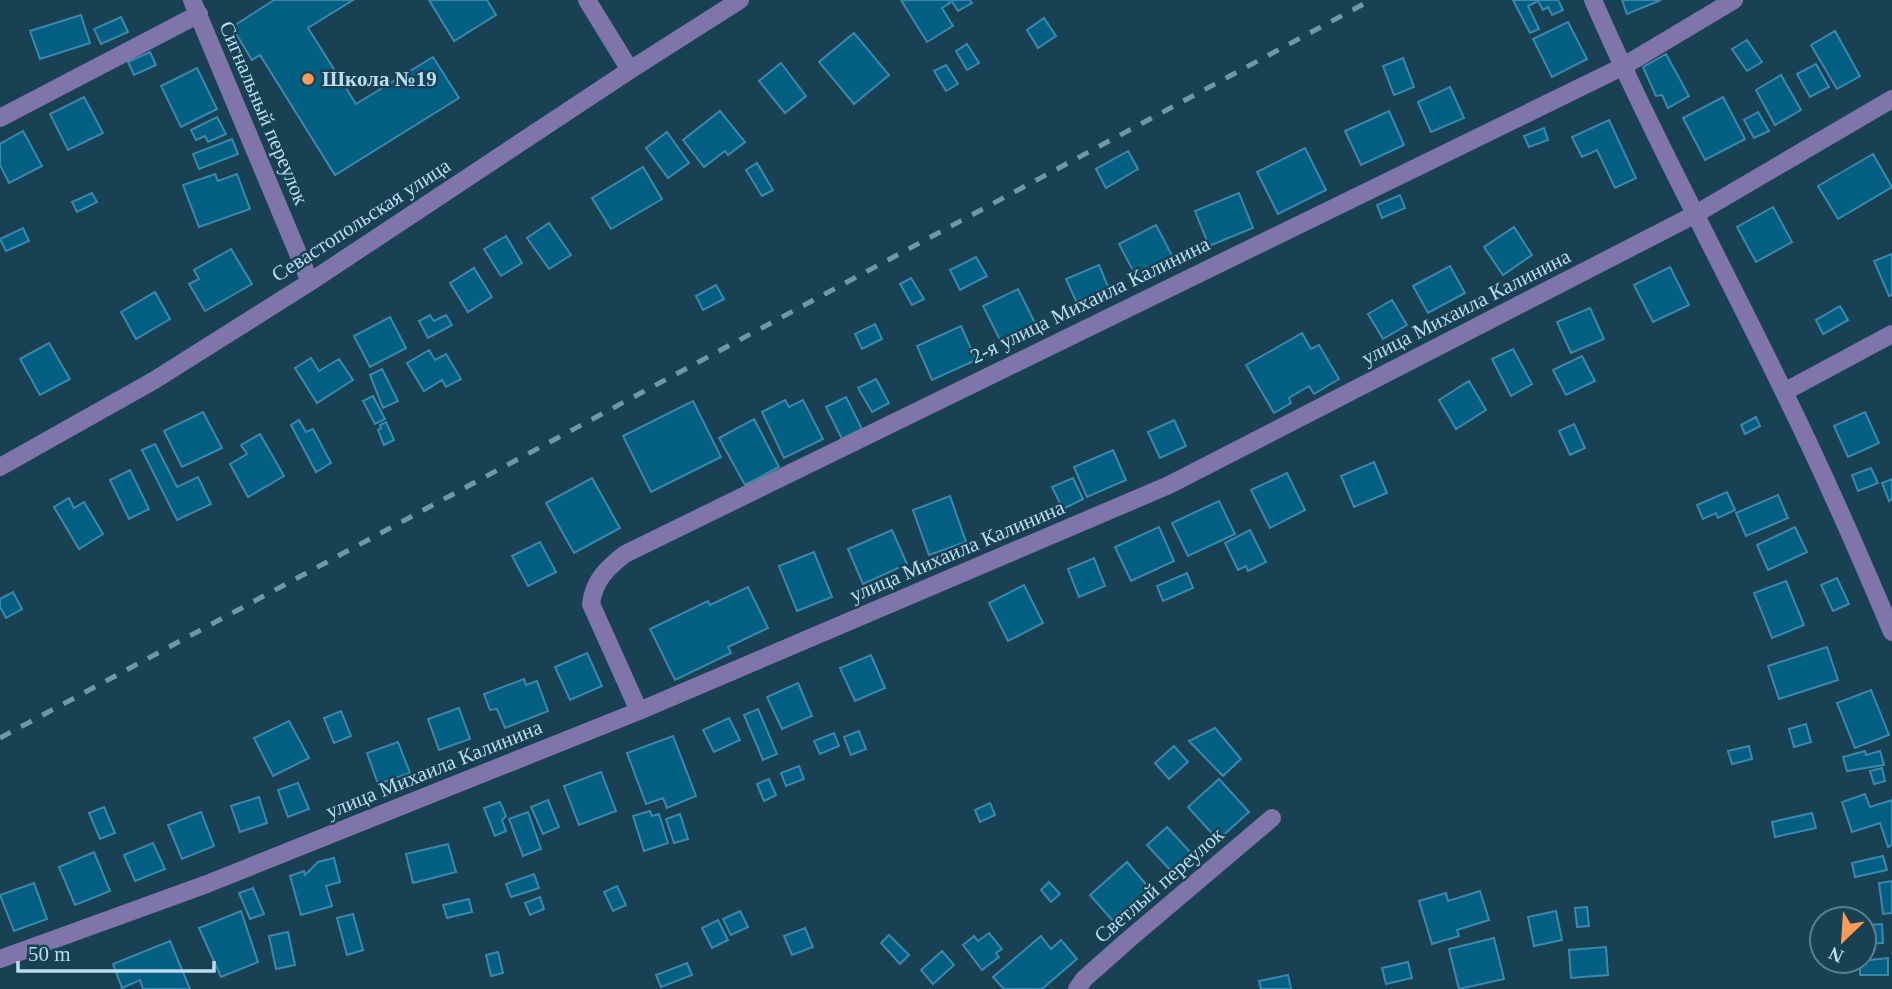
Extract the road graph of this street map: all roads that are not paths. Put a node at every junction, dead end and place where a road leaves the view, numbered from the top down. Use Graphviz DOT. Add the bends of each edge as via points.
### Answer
graph roads {
  1 [pos="587,0"];
  2 [pos="740,0"];
  3 [pos="1592,0"];
  4 [pos="1734,0"];
  5 [pos="196,7"];
  6 [pos="1622,67"];
  7 [pos="630,70"];
  8 [pos="1892,99"];
  9 [pos="0,118"];
  10 [pos="1694,215"];
  11 [pos="310,282"];
  12 [pos="1892,334"];
  13 [pos="1784,392"];
  14 [pos="0,467"];
  15 [pos="1886,603"];
  16 [pos="1892,632"];
  17 [pos="639,711"];
  18 [pos="1272,818"];
  19 [pos="0,959"];
  20 [pos="1077,989"];
  1 -- 7 [label="street"];
  2 -- 7 [label="street, Севастопольская улица"];
  3 -- 6 [label="street"];
  4 -- 6 [label="street, 2-я улица Михаила Калинина"];
  5 -- 9 [label="street"];
  5 -- 11 [label="street, Сигнальный переулок"];
  6 -- 10 [label="street"];
  6 -- 17 [label="street, 2-я улица Михаила Калинина" via="625,554 600,577 591,604"];
  7 -- 11 [label="street, Севастопольская улица"];
  8 -- 10 [label="street, улица Михаила Калинина"];
  10 -- 13 [label="street"];
  10 -- 17 [label="street, улица Михаила Калинина" via="1169,485"];
  11 -- 14 [label="street, Севастопольская улица" via="153,381"];
  12 -- 13 [label="street"];
  13 -- 15 [label="street"];
  15 -- 16 [label="street"];
  17 -- 19 [label="street, улица Михаила Калинина" via="207,884"];
  18 -- 20 [label="street, Светлый переулок"];
}
